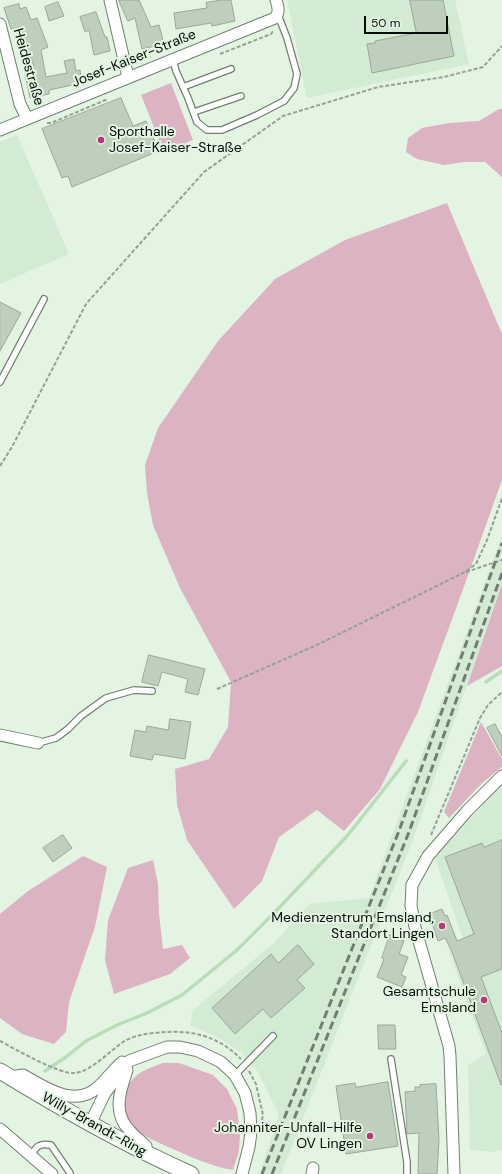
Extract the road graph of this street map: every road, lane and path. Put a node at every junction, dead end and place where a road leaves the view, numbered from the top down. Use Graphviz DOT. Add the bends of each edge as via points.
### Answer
graph roads {
  1 [pos="110,0"];
  2 [pos="276,0"];
  3 [pos="278,15"];
  4 [pos="0,24"];
  5 [pos="502,46"];
  6 [pos="173,60"];
  7 [pos="231,69"];
  8 [pos="128,77"];
  9 [pos="183,87"];
  10 [pos="241,96"];
  11 [pos="194,112"];
  12 [pos="27,118"];
  13 [pos="0,130"];
  14 [pos="44,299"];
  15 [pos="0,382"];
  16 [pos="0,466"];
  17 [pos="502,498"];
  18 [pos="502,560"];
  19 [pos="463,573"];
  20 [pos="217,689"];
  21 [pos="152,691"];
  22 [pos="502,692"];
  23 [pos="0,735"];
  24 [pos="38,743"];
  25 [pos="502,776"];
  26 [pos="431,835"];
  27 [pos="273,1036"];
  28 [pos="0,1041"];
  29 [pos="391,1059"];
  30 [pos="129,1061"];
  31 [pos="246,1064"];
  32 [pos="5,1074"];
  33 [pos="235,1076"];
  34 [pos="90,1124"];
  35 [pos="262,1126"];
  36 [pos="0,1129"];
  37 [pos="146,1153"];
  38 [pos="31,1155"];
  39 [pos="52,1174"];
  40 [pos="70,1174"];
  41 [pos="191,1174"];
  42 [pos="242,1174"];
  43 [pos="407,1174"];
  44 [pos="454,1174"];
  1 -- 8 [label="street"];
  2 -- 3 [label="street"];
  3 -- 6 [label="street, Josef-Kaiser-Straße"];
  3 -- 11 [label="lane" via="297,74 294,88 284,101 222,130 207,130 197,122"];
  4 -- 12 [label="street, Heidestraße" via="20,104"];
  5 -- 16 [label="path" via="483,67 378,87 283,116 204,172 86,304"];
  6 -- 8 [label="street, Josef-Kaiser-Straße"];
  6 -- 9 [label="lane"];
  7 -- 9 [label="lane"];
  8 -- 12 [label="street, Josef-Kaiser-Straße"];
  9 -- 11 [label="lane"];
  10 -- 11 [label="lane"];
  12 -- 13 [label="street, Josef-Kaiser-Straße"];
  14 -- 15 [label="lane"];
  17 -- 19 [label="path" via="476,564"];
  18 -- 19 [label="path"];
  19 -- 20 [label="path" via="319,644"];
  21 -- 24 [label="lane" via="134,690 106,698 56,738"];
  22 -- 26 [label="path" via="488,705 480,718"];
  23 -- 24 [label="street"];
  25 -- 44 [label="street" via="428,856 412,885 411,906 415,927 449,1046"];
  27 -- 31 [label="lane"];
  28 -- 31 [label="path" via="59,1070 74,1074 85,1070 123,1042 137,1035 182,1031 221,1043"];
  29 -- 43 [label="lane"];
  30 -- 32 [label="street" via="115,1068 90,1093 78,1096 66,1096 55,1092 23,1075"];
  30 -- 33 [label="street" via="167,1047 180,1047 198,1051 221,1062"];
  30 -- 34 [label="street" via="106,1093"];
  30 -- 37 [label="street" via="119,1095 120,1115 129,1131 146,1146"];
  31 -- 33 [label="lane"];
  31 -- 35 [label="path" via="256,1084 263,1115"];
  32 -- 34 [label="main road, Willy-Brandt-Ring"];
  33 -- 42 [label="street" via="245,1093 250,1112 251,1132"];
  34 -- 37 [label="main road, Willy-Brandt-Ring"];
  36 -- 38 [label="street"];
  37 -- 41 [label="main road, Willy-Brandt-Ring"];
  38 -- 39 [label="street"];
  38 -- 40 [label="lane" via="36,1147 51,1145"];
}
